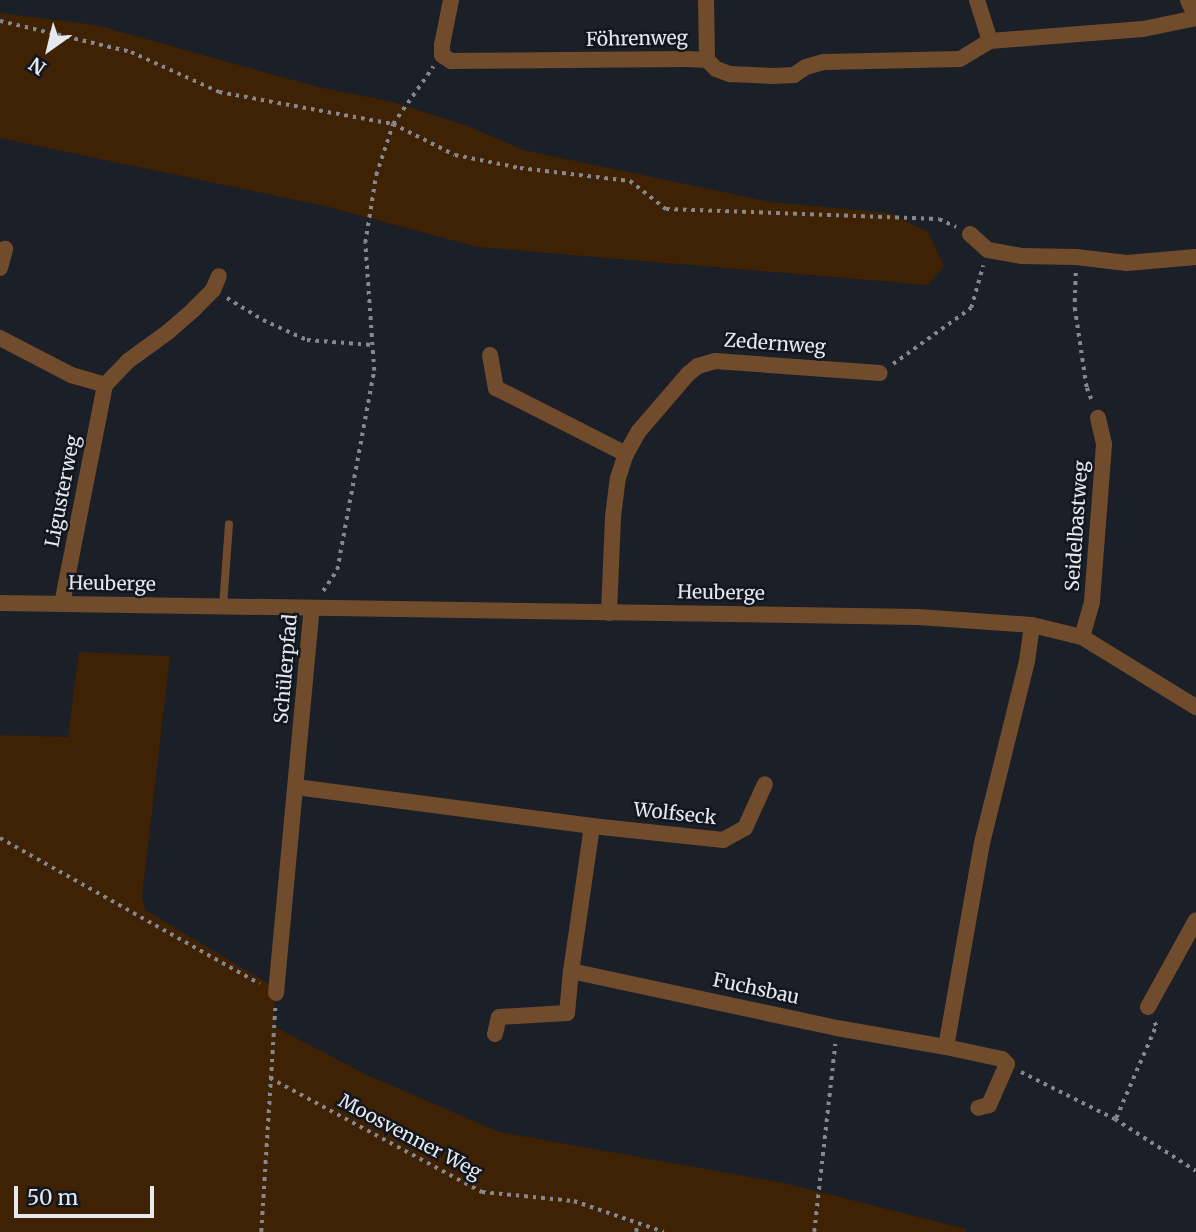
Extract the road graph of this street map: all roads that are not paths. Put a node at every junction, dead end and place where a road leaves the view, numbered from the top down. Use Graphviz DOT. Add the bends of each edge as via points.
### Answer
graph roads {
  1 [pos="451,0"];
  2 [pos="706,0"];
  3 [pos="976,0"];
  4 [pos="1188,0"];
  5 [pos="1196,18"];
  6 [pos="990,41"];
  7 [pos="707,60"];
  8 [pos="971,234"];
  9 [pos="5,249"];
  10 [pos="1196,257"];
  11 [pos="0,268"];
  12 [pos="216,283"];
  13 [pos="0,338"];
  14 [pos="490,355"];
  15 [pos="880,373"];
  16 [pos="104,385"];
  17 [pos="1098,418"];
  18 [pos="626,453"];
  19 [pos="229,524"];
  20 [pos="0,603"];
  21 [pos="62,604"];
  22 [pos="223,606"];
  23 [pos="312,608"];
  24 [pos="609,613"];
  25 [pos="1032,625"];
  26 [pos="1082,637"];
  27 [pos="1196,707"];
  28 [pos="765,784"];
  29 [pos="296,787"];
  30 [pos="592,826"];
  31 [pos="1196,920"];
  32 [pos="571,971"];
  33 [pos="276,993"];
  34 [pos="1147,1007"];
  35 [pos="495,1034"];
  36 [pos="946,1046"];
  37 [pos="978,1108"];
  1 -- 7 [label="street, Föhrenweg" via="442,55 451,61"];
  2 -- 7 [label="street"];
  3 -- 6 [label="street"];
  4 -- 5 [label="street"];
  5 -- 6 [label="street" via="1143,29"];
  6 -- 7 [label="street, Föhrenweg" via="960,58 824,62 794,75 730,74"];
  8 -- 10 [label="street" via="988,250 1022,256 1127,263"];
  9 -- 11 [label="street"];
  12 -- 16 [label="street" via="168,332"];
  13 -- 16 [label="street" via="71,375"];
  14 -- 18 [label="street" via="496,388"];
  15 -- 18 [label="street, Zedernweg" via="715,361 698,366 639,431"];
  16 -- 21 [label="street, Ligusterweg"];
  17 -- 26 [label="street, Seidelbastweg" via="1104,444 1092,601"];
  18 -- 24 [label="street, Zedernweg" via="613,517"];
  19 -- 22 [label="lane"];
  20 -- 21 [label="street, Heuberge"];
  21 -- 22 [label="street, Heuberge"];
  22 -- 23 [label="street, Heuberge"];
  23 -- 24 [label="street, Heuberge"];
  23 -- 29 [label="street, Schülerpfad"];
  24 -- 25 [label="street, Heuberge" via="918,617"];
  25 -- 26 [label="street, Heuberge"];
  25 -- 36 [label="street" via="982,843"];
  26 -- 27 [label="street, Heuberge"];
  28 -- 30 [label="street, Wolfseck" via="745,828 723,840"];
  29 -- 30 [label="street"];
  29 -- 33 [label="street, Schülerpfad"];
  30 -- 32 [label="street"];
  31 -- 34 [label="street"];
  32 -- 35 [label="street" via="567,1013 499,1017"];
  32 -- 36 [label="street, Fuchsbau" via="837,1028"];
  36 -- 37 [label="street, Fuchsbau" via="1002,1059 1007,1065 989,1105"];
}
